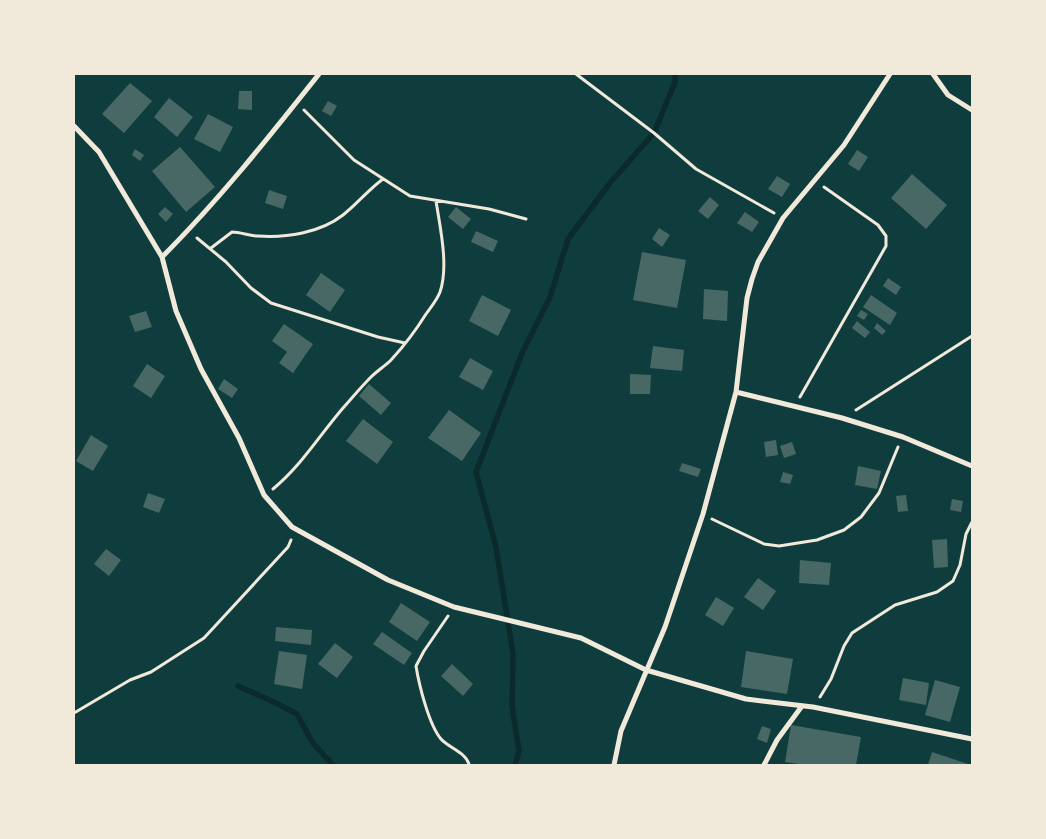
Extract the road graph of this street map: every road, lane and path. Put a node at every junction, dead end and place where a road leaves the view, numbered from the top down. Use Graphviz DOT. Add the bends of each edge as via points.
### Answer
graph roads {
  1 [pos="319,74"];
  2 [pos="576,74"];
  3 [pos="890,74"];
  4 [pos="933,74"];
  5 [pos="296,103"];
  6 [pos="972,110"];
  7 [pos="74,126"];
  8 [pos="383,180"];
  9 [pos="814,180"];
  10 [pos="436,201"];
  11 [pos="783,218"];
  12 [pos="526,219"];
  13 [pos="188,231"];
  14 [pos="210,248"];
  15 [pos="162,257"];
  16 [pos="972,336"];
  17 [pos="406,343"];
  18 [pos="736,392"];
  19 [pos="794,406"];
  20 [pos="842,418"];
  21 [pos="902,437"];
  22 [pos="972,466"];
  23 [pos="264,495"];
  24 [pos="703,514"];
  25 [pos="972,522"];
  26 [pos="292,527"];
  27 [pos="454,607"];
  28 [pos="646,670"];
  29 [pos="802,706"];
  30 [pos="813,707"];
  31 [pos="74,712"];
  32 [pos="972,739"];
  33 [pos="469,765"];
  34 [pos="614,765"];
  35 [pos="764,765"];
  1 -- 5 [label="street"];
  2 -- 11 [label="path" via="696,169"];
  3 -- 9 [label="street" via="844,145"];
  4 -- 6 [label="street" via="948,95"];
  5 -- 8 [label="path" via="354,160"];
  5 -- 13 [label="street"];
  7 -- 15 [label="street" via="99,152"];
  8 -- 10 [label="path" via="410,196"];
  8 -- 14 [label="path" via="330,223 303,233 282,236 232,232"];
  9 -- 11 [label="street"];
  9 -- 19 [label="path" via="878,225 886,236 886,246"];
  10 -- 12 [label="path" via="490,209"];
  10 -- 17 [label="path" via="443,266 440,291"];
  11 -- 18 [label="street" via="752,279"];
  13 -- 14 [label="path"];
  13 -- 15 [label="street"];
  14 -- 17 [label="path" via="250,288 271,302"];
  15 -- 23 [label="street" via="176,311"];
  16 -- 20 [label="path"];
  17 -- 23 [label="path" via="353,397 287,478"];
  18 -- 19 [label="street"];
  18 -- 24 [label="street"];
  19 -- 20 [label="street"];
  20 -- 21 [label="street"];
  21 -- 22 [label="street"];
  21 -- 24 [label="path" via="880,493 861,517 844,530 817,540 779,546 764,544"];
  23 -- 26 [label="street"];
  24 -- 28 [label="street" via="666,627"];
  25 -- 30 [label="path" via="953,581 937,592 895,605 852,633 831,679"];
  26 -- 27 [label="street" via="388,580"];
  26 -- 31 [label="path" via="288,547 204,638 152,672 130,680"];
  27 -- 28 [label="street" via="581,638"];
  27 -- 33 [label="path" via="416,666 435,730 441,739 466,758"];
  28 -- 29 [label="street" via="746,699"];
  28 -- 34 [label="street" via="621,731"];
  29 -- 30 [label="street"];
  29 -- 35 [label="street" via="777,740"];
  30 -- 32 [label="street"];
}
